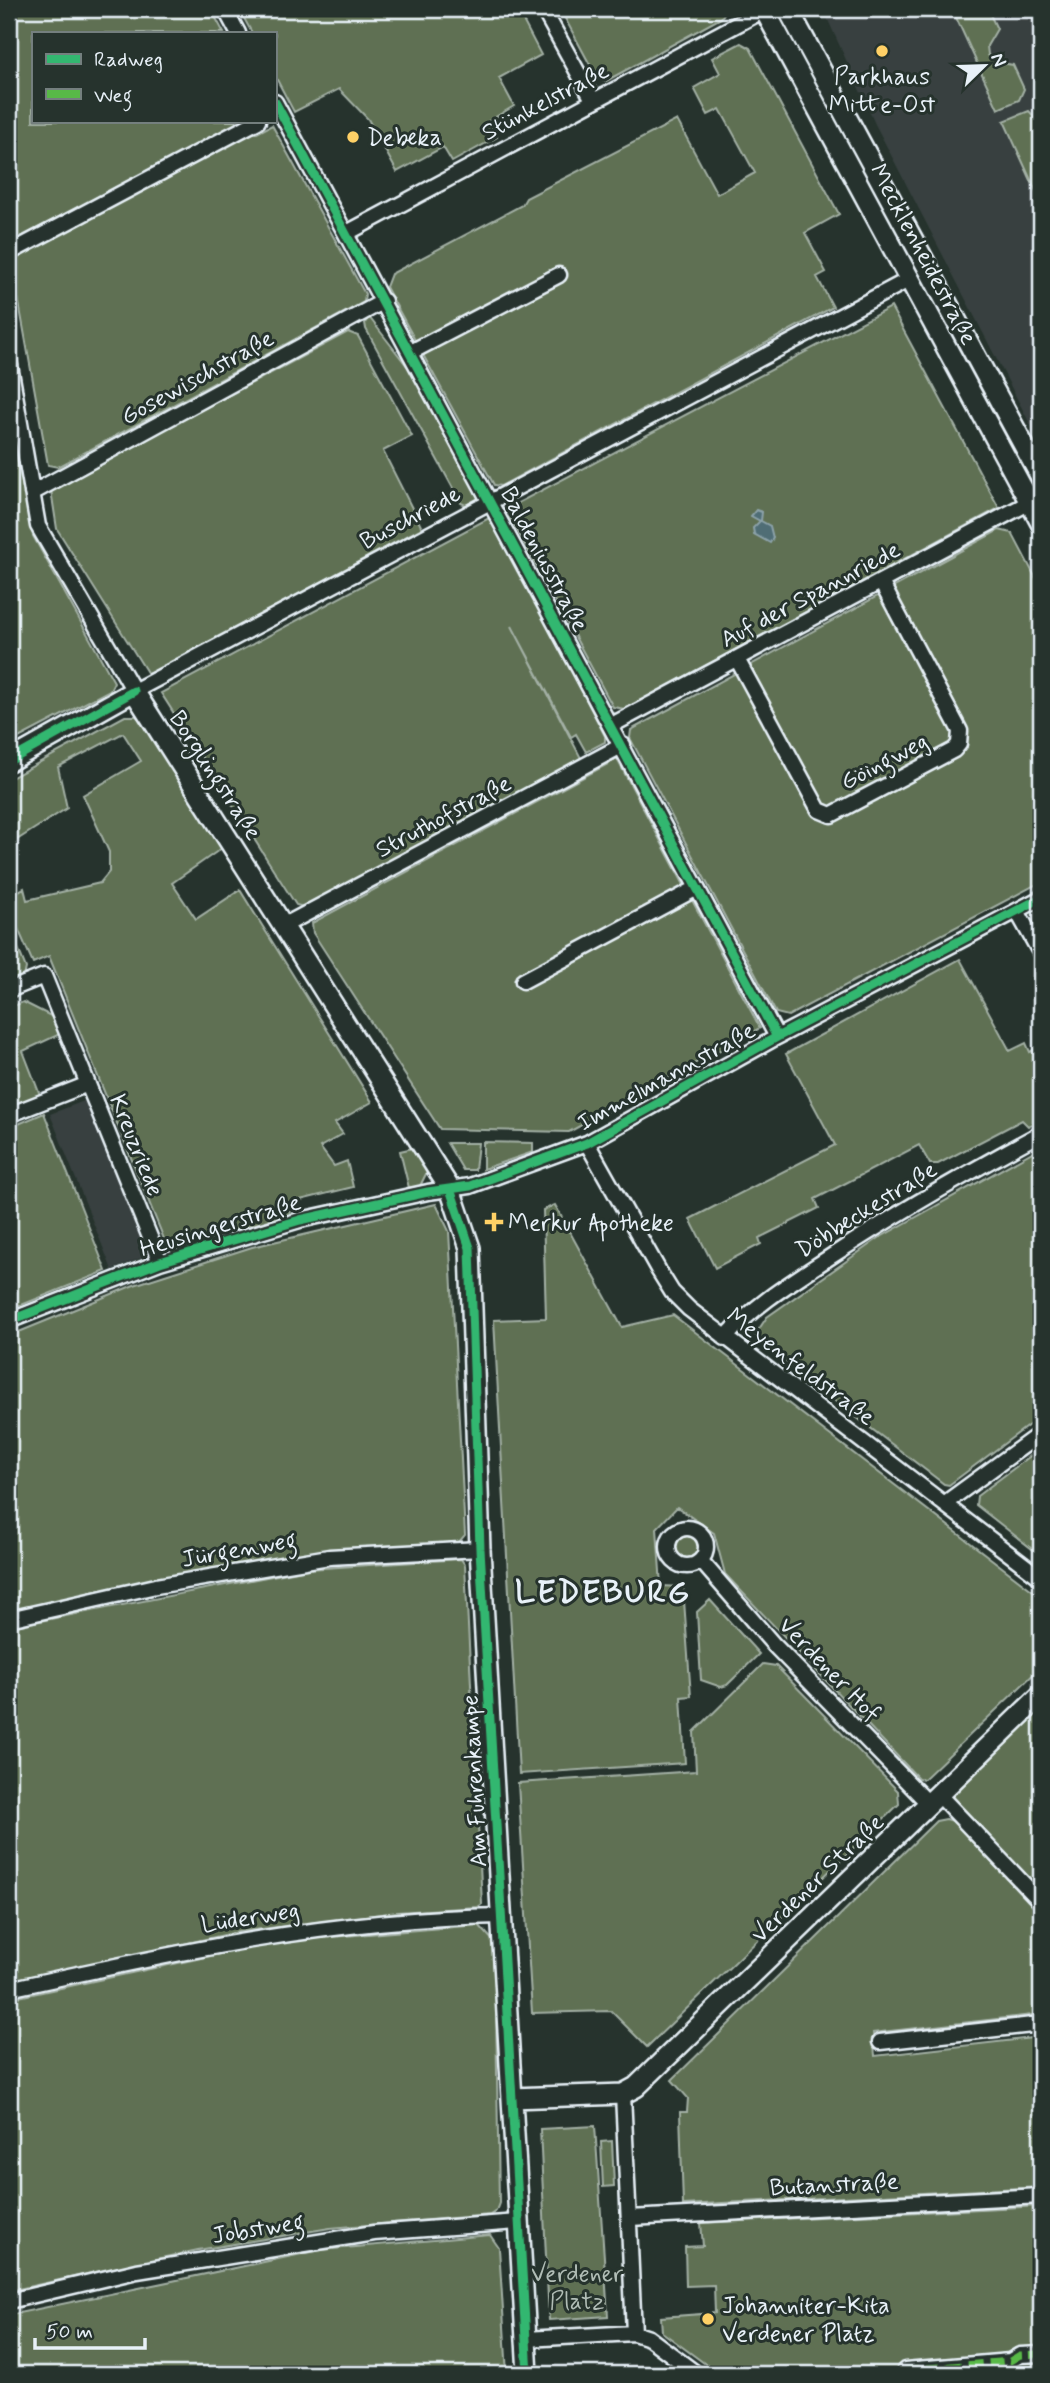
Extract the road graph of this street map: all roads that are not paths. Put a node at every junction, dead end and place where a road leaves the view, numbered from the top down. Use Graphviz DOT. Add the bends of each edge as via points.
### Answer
graph roads {
  1 [pos="225,9"];
  2 [pos="543,9"];
  3 [pos="764,9"];
  4 [pos="788,9"];
  5 [pos="237,32"];
  6 [pos="593,100"];
  7 [pos="276,108"];
  8 [pos="256,122"];
  9 [pos="347,233"];
  10 [pos="9,253"];
  11 [pos="559,275"];
  12 [pos="910,279"];
  13 [pos="384,301"];
  14 [pos="411,352"];
  15 [pos="9,360"];
  16 [pos="1041,477"];
  17 [pos="32,493"];
  18 [pos="492,502"];
  19 [pos="1030,502"];
  20 [pos="1041,523"];
  21 [pos="881,582"];
  22 [pos="737,659"];
  23 [pos="134,691"];
  24 [pos="612,725"];
  25 [pos="623,745"];
  26 [pos="9,761"];
  27 [pos="697,888"];
  28 [pos="1041,898"];
  29 [pos="1017,911"];
  30 [pos="283,926"];
  31 [pos="1041,954"];
  32 [pos="523,981"];
  33 [pos="9,990"];
  34 [pos="778,1037"];
  35 [pos="88,1084"];
  36 [pos="9,1115"];
  37 [pos="1041,1133"];
  38 [pos="587,1143"];
  39 [pos="450,1189"];
  40 [pos="160,1262"];
  41 [pos="9,1321"];
  42 [pos="725,1338"];
  43 [pos="1041,1433"];
  44 [pos="944,1504"];
  45 [pos="480,1549"];
  46 [pos="701,1561"];
  47 [pos="1041,1578"];
  48 [pos="9,1619"];
  49 [pos="1041,1695"];
  50 [pos="934,1800"];
  51 [pos="1041,1902"];
  52 [pos="501,1916"];
  53 [pos="9,1989"];
  54 [pos="1041,2024"];
  55 [pos="880,2042"];
  56 [pos="624,2094"];
  57 [pos="512,2098"];
  58 [pos="1041,2196"];
  59 [pos="630,2218"];
  60 [pos="519,2222"];
  61 [pos="9,2301"];
  62 [pos="634,2333"];
  63 [pos="526,2339"];
  64 [pos="1041,2354"];
  65 [pos="905,2370"];
  66 [pos="528,2374"];
  67 [pos="697,2374"];
  1 -- 5 [label="street"];
  2 -- 6 [label="street"];
  3 -- 6 [label="street, Stünkelstraße"];
  3 -- 12 [label="street, Mecklenheidestraße"];
  4 -- 16 [label="street, Mecklenheidestraße"];
  6 -- 9 [label="street, Stünkelstraße"];
  7 -- 9 [label="street, Baldeniusstraße"];
  8 -- 10 [label="street"];
  9 -- 13 [label="street, Baldeniusstraße"];
  11 -- 14 [label="street"];
  12 -- 18 [label="street, Buschriede"];
  12 -- 19 [label="street, Mecklenheidestraße"];
  13 -- 14 [label="street, Baldeniusstraße"];
  13 -- 17 [label="street, Gosewischstraße"];
  14 -- 18 [label="street, Baldeniusstraße"];
  15 -- 17 [label="street, Borglingstraße"];
  17 -- 23 [label="street, Borglingstraße" via="38,526"];
  18 -- 23 [label="street, Buschriede"];
  18 -- 24 [label="street, Baldeniusstraße"];
  19 -- 20 [label="street, Mecklenheidestraße"];
  19 -- 21 [label="street, Auf der Spannriede"];
  21 -- 22 [label="street, Auf der Spannriede"];
  21 -- 22 [label="street, Göingweg" via="960,731 960,744 930,763 831,815 820,810"];
  22 -- 24 [label="street, Auf der Spannriede"];
  23 -- 26 [label="street, Buschriede"];
  23 -- 30 [label="street, Borglingstraße"];
  24 -- 25 [label="street, Baldeniusstraße"];
  25 -- 27 [label="street, Baldeniusstraße"];
  25 -- 30 [label="street, Struthofstraße"];
  27 -- 32 [label="street"];
  27 -- 34 [label="street, Baldeniusstraße"];
  28 -- 29 [label="street, Immelmannstraße"];
  29 -- 31 [label="street"];
  29 -- 34 [label="street, Immelmannstraße"];
  30 -- 39 [label="street, Borglingstraße"];
  33 -- 35 [label="street, Kreuzriede" via="44,975"];
  34 -- 38 [label="street, Immelmannstraße"];
  35 -- 36 [label="street, Kreuzriede"];
  35 -- 40 [label="street, Kreuzriede"];
  37 -- 42 [label="street, Döbbeckestraße" via="874,1228 775,1293"];
  38 -- 39 [label="street, Immelmannstraße" via="470,1186"];
  38 -- 42 [label="street, Meyenfeldstraße" via="671,1292"];
  39 -- 40 [label="street, Heusingerstraße" via="300,1220"];
  39 -- 45 [label="street, Am Fuhrenkampe" via="470,1248"];
  40 -- 41 [label="street, Heusingerstraße"];
  42 -- 44 [label="street, Meyenfeldstraße"];
  43 -- 44 [label="street"];
  44 -- 47 [label="street, Meyenfeldstraße"];
  45 -- 48 [label="street, Jürgenweg" via="329,1557 156,1586"];
  45 -- 52 [label="street, Am Fuhrenkampe"];
  46 -- 50 [label="street, Verdener Hof" via="774,1645"];
  49 -- 50 [label="street, Verdener Straße"];
  50 -- 51 [label="street, Verdener Hof"];
  50 -- 56 [label="street, Verdener Straße"];
  52 -- 53 [label="street, Lüderweg" via="427,1916 355,1923 202,1947"];
  52 -- 57 [label="street, Am Fuhrenkampe"];
  54 -- 55 [label="street"];
  56 -- 57 [label="street"];
  56 -- 59 [label="street"];
  57 -- 60 [label="street, Am Fuhrenkampe"];
  58 -- 59 [label="street, Butanstraße"];
  59 -- 62 [label="street"];
  60 -- 61 [label="street, Jobstweg" via="374,2233 138,2271"];
  60 -- 63 [label="street, Am Fuhrenkampe"];
  62 -- 63 [label="street"];
  62 -- 67 [label="street" via="649,2337"];
  63 -- 66 [label="street, Am Fuhrenkampe"];
  64 -- 65 [label="street"];
}
